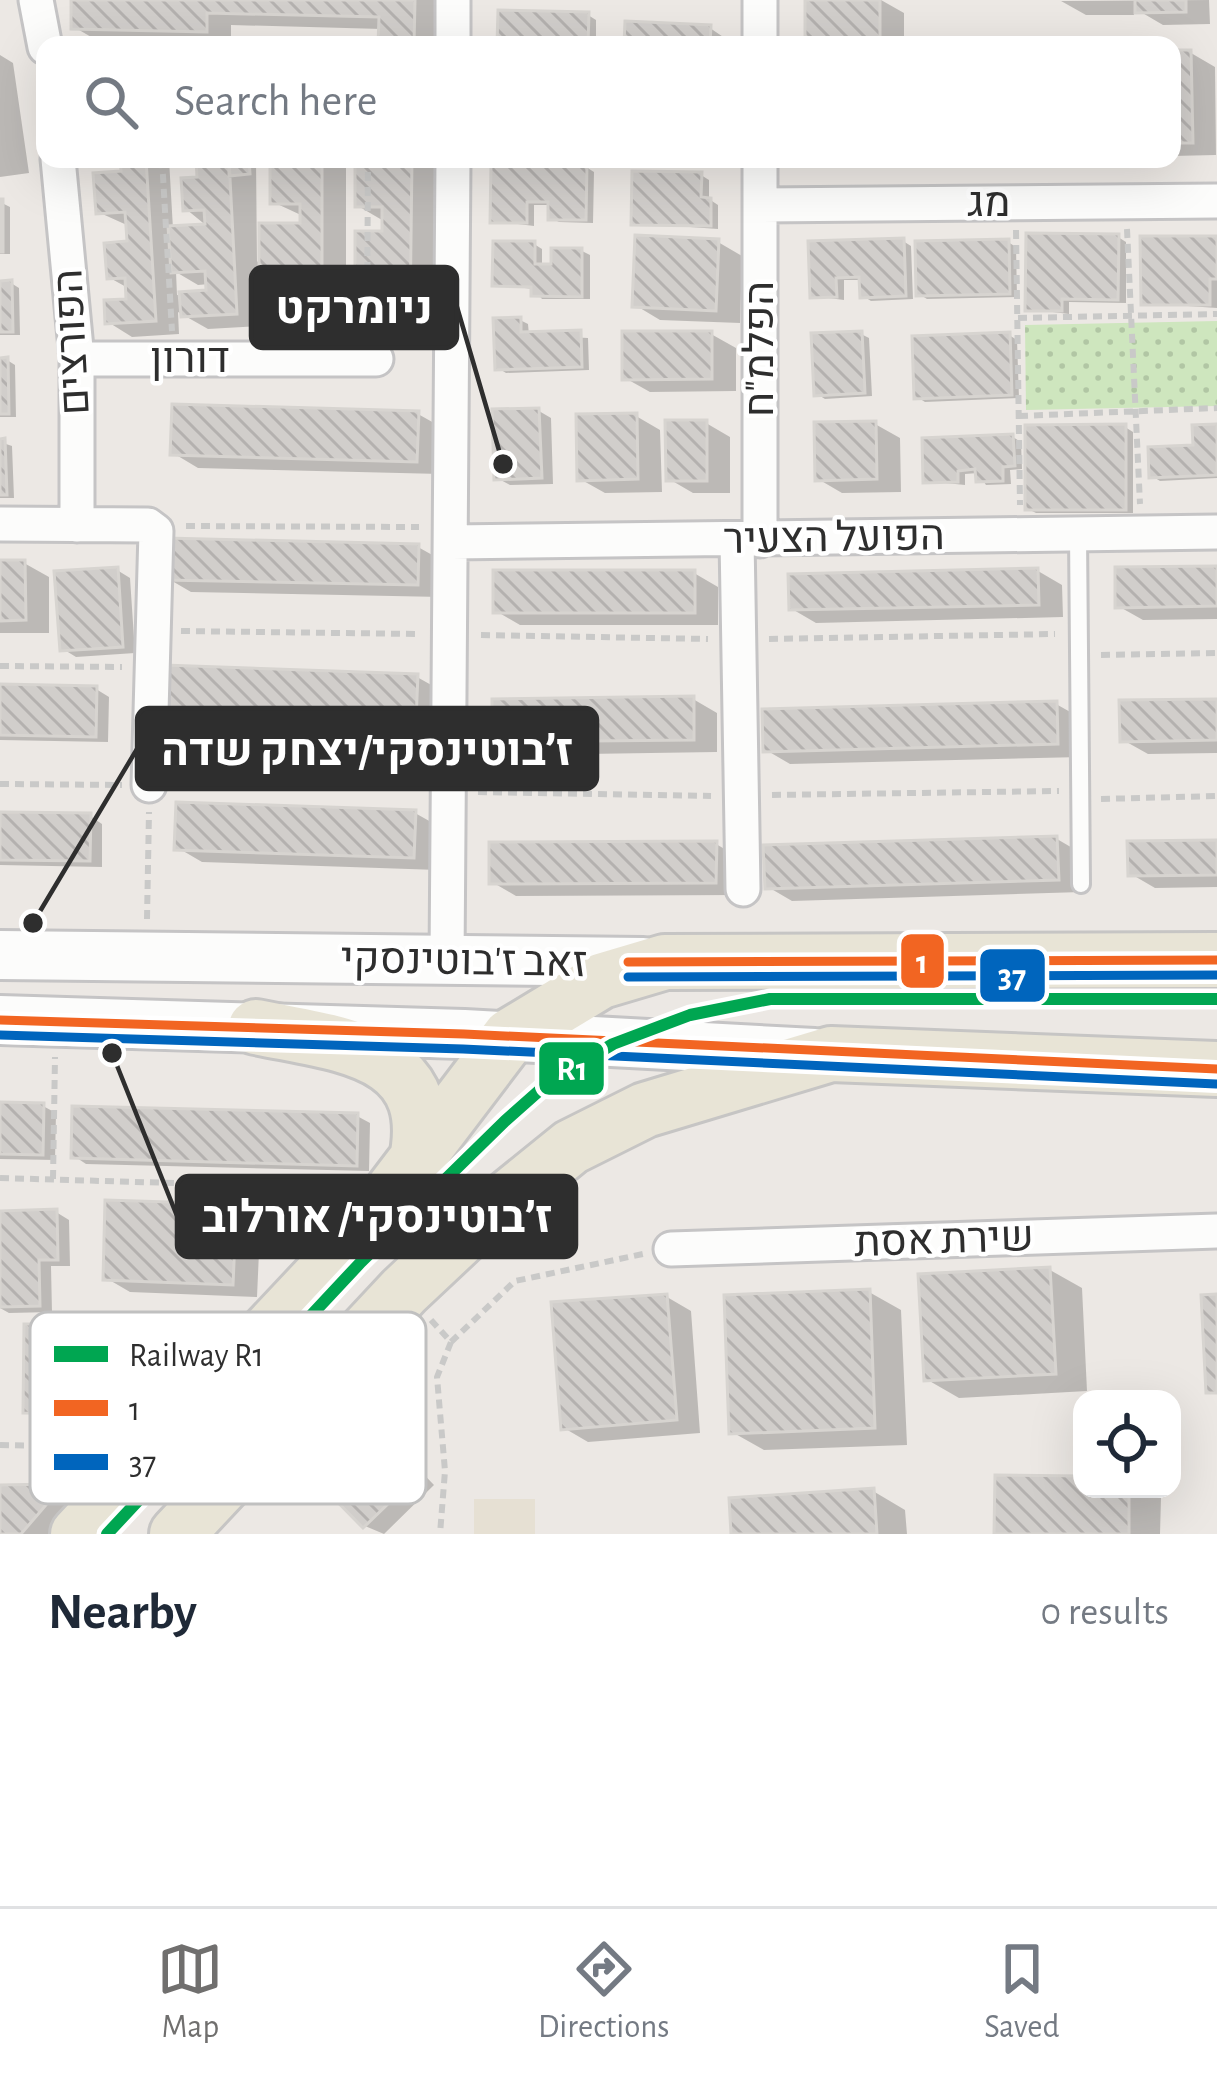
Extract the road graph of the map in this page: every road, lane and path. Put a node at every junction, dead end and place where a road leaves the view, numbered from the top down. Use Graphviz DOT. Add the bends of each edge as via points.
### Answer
graph roads {
  1 [pos="35,0"];
  2 [pos="453,0"];
  3 [pos="760,0"];
  4 [pos="43,36"];
  5 [pos="453,36"];
  6 [pos="760,36"];
  7 [pos="59,168"];
  8 [pos="162,168"];
  9 [pos="368,168"];
  10 [pos="453,168"];
  11 [pos="760,168"];
  12 [pos="1217,201"];
  13 [pos="1126,202"];
  14 [pos="1015,203"];
  15 [pos="760,205"];
  16 [pos="1217,314"];
  17 [pos="1131,315"];
  18 [pos="1018,318"];
  19 [pos="76,358"];
  20 [pos="173,358"];
  21 [pos="371,359"];
  22 [pos="1217,408"];
  23 [pos="1136,412"];
  24 [pos="1019,416"];
  25 [pos="0,524"];
  26 [pos="148,525"];
  27 [pos="77,526"];
  28 [pos="1217,532"];
  29 [pos="1141,533"];
  30 [pos="1078,534"];
  31 [pos="452,535"];
  32 [pos="1021,536"];
  33 [pos="749,539"];
  34 [pos="153,631"];
  35 [pos="1079,633"];
  36 [pos="451,635"];
  37 [pos="739,639"];
  38 [pos="1217,653"];
  39 [pos="1116,655"];
  40 [pos="0,666"];
  41 [pos="152,667"];
  42 [pos="0,784"];
  43 [pos="149,785"];
  44 [pos="450,786"];
  45 [pos="1081,790"];
  46 [pos="500,792"];
  47 [pos="766,795"];
  48 [pos="713,796"];
  49 [pos="1217,796"];
  50 [pos="1120,798"];
  51 [pos="1082,884"];
  52 [pos="743,890"];
  53 [pos="0,955"];
  54 [pos="147,957"];
  55 [pos="1217,960"];
  56 [pos="447,961"];
  57 [pos="664,962"];
  58 [pos="0,1020"];
  59 [pos="56,1022"];
  60 [pos="279,1028"];
  61 [pos="509,1036"];
  62 [pos="831,1054"];
  63 [pos="1217,1069"];
  64 [pos="406,1177"];
  65 [pos="0,1178"];
  66 [pos="53,1179"];
  67 [pos="1217,1231"];
  68 [pos="671,1249"];
  69 [pos="404,1291"];
  70 [pos="283,1312"];
  71 [pos="386,1312"];
  72 [pos="423,1312"];
  73 [pos="426,1315"];
  74 [pos="451,1342"];
  75 [pos="0,1445"];
  76 [pos="30,1446"];
  77 [pos="106,1504"];
  78 [pos="221,1509"];
  79 [pos="78,1534"];
  80 [pos="177,1534"];
  81 [pos="440,1534"];
  1 -- 4 [label="street"];
  2 -- 5 [label="street"];
  3 -- 6 [label="street"];
  7 -- 19 [label="street, הפורצים"];
  8 -- 20 [label="path"];
  9 -- 21 [label="path"];
  10 -- 31 [label="street"];
  11 -- 15 [label="street, הפלמ\"ח"];
  12 -- 13 [label="street, מג"];
  13 -- 14 [label="street, מג"];
  13 -- 17 [label="path"];
  14 -- 15 [label="street, מג"];
  14 -- 18 [label="path"];
  15 -- 33 [label="street, הפלמ\"ח"];
  16 -- 17 [label="path"];
  17 -- 18 [label="path"];
  17 -- 23 [label="path"];
  18 -- 24 [label="path"];
  19 -- 20 [label="street, דורון"];
  19 -- 27 [label="street, הפורצים"];
  20 -- 21 [label="street, דורון"];
  22 -- 23 [label="path"];
  23 -- 24 [label="path"];
  23 -- 29 [label="path"];
  24 -- 32 [label="path"];
  25 -- 27 [label="street"];
  26 -- 27 [label="street"];
  26 -- 31 [label="path"];
  26 -- 34 [label="street" via="156,532"];
  28 -- 29 [label="street, הפועל הצעיר"];
  29 -- 30 [label="street, הפועל הצעיר"];
  30 -- 32 [label="street, הפועל הצעיר"];
  30 -- 35 [label="lane"];
  31 -- 33 [label="street, הפועל הצעיר"];
  31 -- 36 [label="street"];
  32 -- 33 [label="street, הפועל הצעיר"];
  33 -- 37 [label="street, הפלמ\"ח"];
  34 -- 36 [label="path"];
  34 -- 41 [label="street"];
  35 -- 37 [label="path"];
  35 -- 45 [label="lane"];
  36 -- 37 [label="path"];
  36 -- 44 [label="street"];
  37 -- 52 [label="street, הפלמ\"ח"];
  38 -- 39 [label="path"];
  40 -- 41 [label="path"];
  41 -- 43 [label="street"];
  42 -- 43 [label="path"];
  43 -- 44 [label="path"];
  43 -- 54 [label="path"];
  44 -- 56 [label="street"];
  45 -- 47 [label="path"];
  45 -- 51 [label="lane"];
  46 -- 48 [label="path"];
  49 -- 50 [label="path"];
  53 -- 54 [label="street, זאב ז'בוטינסקי"];
  54 -- 56 [label="street, זאב ז'בוטינסקי"];
  55 -- 57 [label="main road, זאב ז'בוטינסקי"];
  56 -- 57 [label="street, זאב ז'בוטינסקי"];
  56 -- 60 [label="street" via="430,992 396,1014"];
  57 -- 61 [label="main road" via="601,981"];
  58 -- 59 [label="street, זאב ז'בוטינסקי"];
  59 -- 60 [label="street, זאב ז'בוטינסקי"];
  59 -- 66 [label="path"];
  60 -- 61 [label="street, זאב ז'בוטינסקי"];
  60 -- 64 [label="main road" via="357,1051 405,1076 421,1106"];
  61 -- 62 [label="street, זאב ז'בוטינסקי"];
  61 -- 64 [label="main road"];
  62 -- 63 [label="main road, זאב ז'בוטינסקי"];
  62 -- 69 [label="main road" via="700,1089 601,1130 506,1197"];
  64 -- 66 [label="path"];
  64 -- 70 [label="main road"];
  65 -- 66 [label="path"];
  67 -- 68 [label="street, שירת אסת"];
  68 -- 74 [label="path" via="515,1282"];
  69 -- 71 [label="main road"];
  69 -- 72 [label="path"];
  73 -- 74 [label="path"];
  74 -- 81 [label="path" via="437,1377 446,1471"];
  75 -- 76 [label="path"];
  77 -- 79 [label="main road"];
  78 -- 80 [label="main road"];
}
